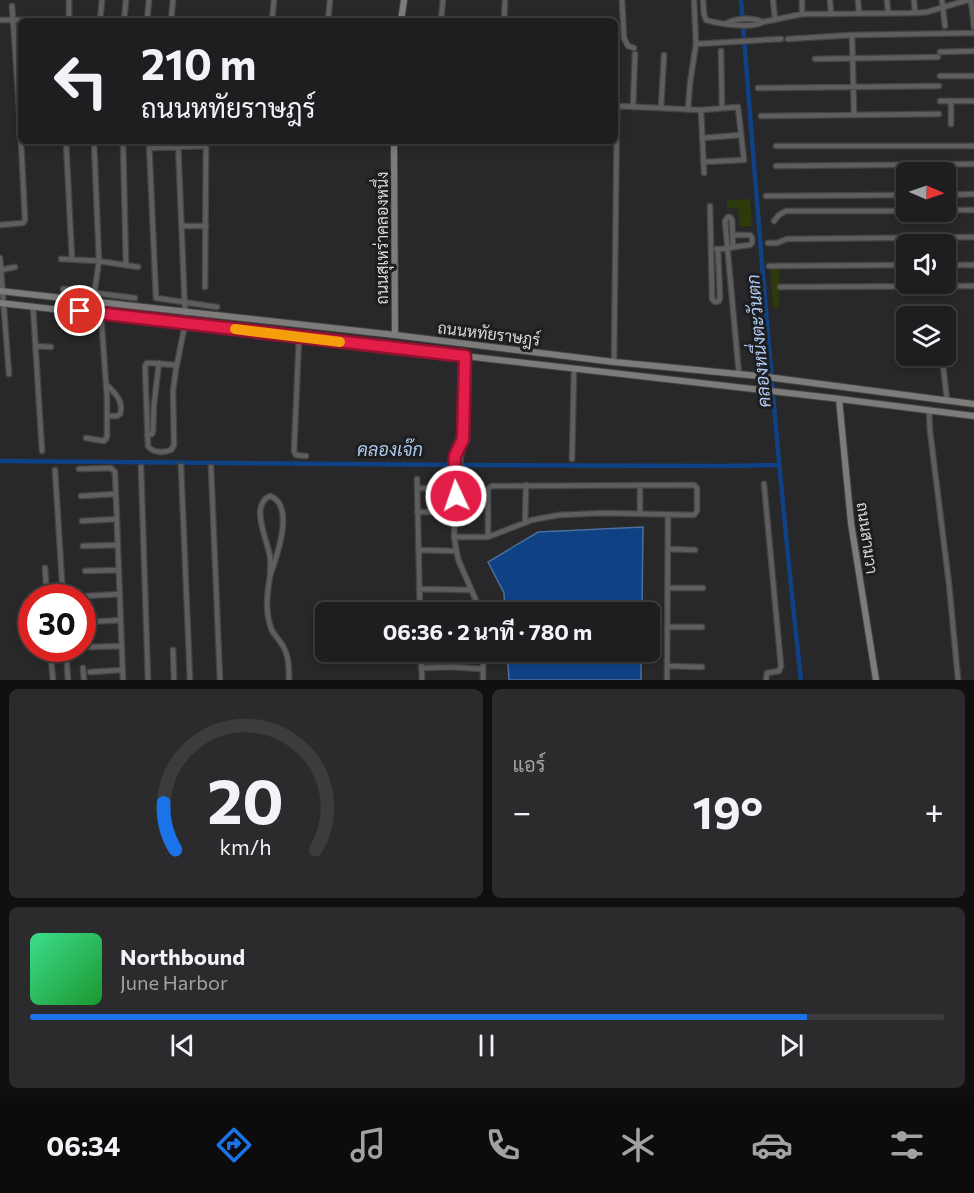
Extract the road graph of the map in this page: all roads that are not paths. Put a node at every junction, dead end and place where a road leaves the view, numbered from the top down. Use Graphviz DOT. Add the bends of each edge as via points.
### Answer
graph roads {
  1 [pos="69,0"];
  2 [pos="102,0"];
  3 [pos="126,0"];
  4 [pos="149,0"];
  5 [pos="173,0"];
  6 [pos="274,0"];
  7 [pos="330,0"];
  8 [pos="404,0"];
  9 [pos="443,0"];
  10 [pos="505,0"];
  11 [pos="622,0"];
  12 [pos="694,0"];
  13 [pos="703,0"];
  14 [pos="773,0"];
  15 [pos="802,0"];
  16 [pos="830,0"];
  17 [pos="858,0"];
  18 [pos="887,0"];
  19 [pos="914,0"];
  20 [pos="942,0"];
  21 [pos="970,0"];
  22 [pos="12,6"];
  23 [pos="943,7"];
  24 [pos="859,13"];
  25 [pos="888,13"];
  26 [pos="915,13"];
  27 [pos="802,14"];
  28 [pos="831,14"];
  29 [pos="69,18"];
  30 [pos="100,18"];
  31 [pos="123,18"];
  32 [pos="147,18"];
  33 [pos="171,18"];
  34 [pos="272,18"];
  35 [pos="328,18"];
  36 [pos="401,18"];
  37 [pos="441,18"];
  38 [pos="504,18"];
  39 [pos="0,20"];
  40 [pos="14,20"];
  41 [pos="18,20"];
  42 [pos="775,20"];
  43 [pos="945,26"];
  44 [pos="974,27"];
  45 [pos="974,33"];
  46 [pos="852,34"];
  47 [pos="781,39"];
  48 [pos="788,39"];
  49 [pos="696,44"];
  50 [pos="721,51"];
  51 [pos="974,51"];
  52 [pos="664,55"];
  53 [pos="815,59"];
  54 [pos="854,59"];
  55 [pos="940,76"];
  56 [pos="974,76"];
  57 [pos="18,86"];
  58 [pos="939,86"];
  59 [pos="854,87"];
  60 [pos="758,88"];
  61 [pos="940,101"];
  62 [pos="951,101"];
  63 [pos="974,101"];
  64 [pos="618,106"];
  65 [pos="633,107"];
  66 [pos="661,108"];
  67 [pos="722,108"];
  68 [pos="688,110"];
  69 [pos="701,110"];
  70 [pos="854,114"];
  71 [pos="939,114"];
  72 [pos="761,116"];
  73 [pos="951,124"];
  74 [pos="741,135"];
  75 [pos="702,138"];
  76 [pos="21,144"];
  77 [pos="66,144"];
  78 [pos="94,144"];
  79 [pos="123,144"];
  80 [pos="149,144"];
  81 [pos="178,144"];
  82 [pos="206,144"];
  83 [pos="394,144"];
  84 [pos="617,144"];
  85 [pos="776,146"];
  86 [pos="974,146"];
  87 [pos="149,148"];
  88 [pos="703,162"];
  89 [pos="974,164"];
  90 [pos="776,166"];
  91 [pos="704,173"];
  92 [pos="974,194"];
  93 [pos="896,195"];
  94 [pos="956,195"];
  95 [pos="766,196"];
  96 [pos="710,206"];
  97 [pos="956,210"];
  98 [pos="974,210"];
  99 [pos="896,211"];
  100 [pos="774,221"];
  101 [pos="0,225"];
  102 [pos="182,226"];
  103 [pos="206,226"];
  104 [pos="733,235"];
  105 [pos="974,237"];
  106 [pos="768,243"];
  107 [pos="733,247"];
  108 [pos="718,249"];
  109 [pos="728,249"];
  110 [pos="711,250"];
  111 [pos="0,258"];
  112 [pos="61,259"];
  113 [pos="72,259"];
  114 [pos="99,261"];
  115 [pos="126,265"];
  116 [pos="896,265"];
  117 [pos="956,265"];
  118 [pos="974,265"];
  119 [pos="769,266"];
  120 [pos="15,267"];
  121 [pos="138,267"];
  122 [pos="1,270"];
  123 [pos="974,286"];
  124 [pos="205,287"];
  125 [pos="780,287"];
  126 [pos="63,289"];
  127 [pos="1,292"];
  128 [pos="94,292"];
  129 [pos="135,298"];
  130 [pos="185,301"];
  131 [pos="93,302"];
  132 [pos="2,303"];
  133 [pos="33,306"];
  134 [pos="217,307"];
  135 [pos="185,313"];
  136 [pos="101,314"];
  137 [pos="185,324"];
  138 [pos="3,326"];
  139 [pos="395,335"];
  140 [pos="299,337"];
  141 [pos="36,346"];
  142 [pos="51,347"];
  143 [pos="382,347"];
  144 [pos="407,350"];
  145 [pos="465,356"];
  146 [pos="614,362"];
  147 [pos="159,363"];
  148 [pos="176,365"];
  149 [pos="943,366"];
  150 [pos="574,369"];
  151 [pos="9,374"];
  152 [pos="739,375"];
  153 [pos="106,384"];
  154 [pos="839,399"];
  155 [pos="947,400"];
  156 [pos="974,404"];
  157 [pos="929,410"];
  158 [pos="108,416"];
  159 [pos="974,416"];
  160 [pos="147,435"];
  161 [pos="86,438"];
  162 [pos="42,451"];
  163 [pos="306,456"];
  164 [pos="572,459"];
  165 [pos="182,466"];
  166 [pos="141,467"];
  167 [pos="212,467"];
  168 [pos="79,469"];
  169 [pos="55,470"];
  170 [pos="417,479"];
  171 [pos="764,484"];
  172 [pos="526,485"];
  173 [pos="640,485"];
  174 [pos="418,488"];
  175 [pos="456,489"];
  176 [pos="116,494"];
  177 [pos="81,496"];
  178 [pos="417,512"];
  179 [pos="455,512"];
  180 [pos="640,514"];
  181 [pos="668,514"];
  182 [pos="117,519"];
  183 [pos="82,521"];
  184 [pos="525,523"];
  185 [pos="454,537"];
  186 [pos="488,537"];
  187 [pos="118,544"];
  188 [pos="83,546"];
  189 [pos="668,549"];
  190 [pos="418,550"];
  191 [pos="695,550"];
  192 [pos="456,551"];
  193 [pos="45,568"];
  194 [pos="119,570"];
  195 [pos="85,571"];
  196 [pos="270,576"];
  197 [pos="46,584"];
  198 [pos="62,584"];
  199 [pos="668,588"];
  200 [pos="702,588"];
  201 [pos="419,589"];
  202 [pos="471,590"];
  203 [pos="120,594"];
  204 [pos="96,595"];
  205 [pos="420,602"];
  206 [pos="476,602"];
  207 [pos="121,621"];
  208 [pos="96,622"];
  209 [pos="668,627"];
  210 [pos="702,627"];
  211 [pos="122,646"];
  212 [pos="96,647"];
  213 [pos="173,650"];
  214 [pos="51,662"];
  215 [pos="67,662"];
  216 [pos="421,662"];
  217 [pos="483,662"];
  218 [pos="667,666"];
  219 [pos="702,667"];
  220 [pos="84,668"];
  221 [pos="421,668"];
  222 [pos="483,669"];
  223 [pos="122,670"];
  224 [pos="90,672"];
  225 [pos="958,679"];
  226 [pos="52,680"];
  227 [pos="68,680"];
  228 [pos="84,680"];
  229 [pos="123,680"];
  230 [pos="148,680"];
  231 [pos="174,680"];
  232 [pos="190,680"];
  233 [pos="220,680"];
  234 [pos="289,680"];
  235 [pos="422,680"];
  236 [pos="483,680"];
  237 [pos="667,680"];
  238 [pos="766,680"];
  239 [pos="876,680"];
  1 -- 29 [label="street"];
  2 -- 30 [label="street"];
  3 -- 31 [label="street"];
  4 -- 32 [label="street"];
  5 -- 33 [label="street"];
  6 -- 34 [label="street"];
  7 -- 35 [label="street"];
  8 -- 36 [label="main road"];
  9 -- 37 [label="street"];
  10 -- 38 [label="street"];
  11 -- 65 [label="street" via="624,38 634,51"];
  12 -- 49 [label="street"];
  13 -- 42 [label="street" via="706,20"];
  14 -- 42 [label="street"];
  15 -- 27 [label="street"];
  16 -- 28 [label="street"];
  17 -- 24 [label="street"];
  18 -- 25 [label="street"];
  19 -- 26 [label="street"];
  20 -- 23 [label="street"];
  21 -- 23 [label="street"];
  21 -- 44 [label="street"];
  22 -- 40 [label="street"];
  23 -- 26 [label="street"];
  23 -- 43 [label="street"];
  24 -- 25 [label="street"];
  24 -- 28 [label="street"];
  25 -- 26 [label="street"];
  27 -- 28 [label="street"];
  27 -- 42 [label="street"];
  39 -- 40 [label="street"];
  40 -- 41 [label="street"];
  40 -- 57 [label="street"];
  45 -- 46 [label="street"];
  46 -- 48 [label="street"];
  46 -- 54 [label="street"];
  47 -- 49 [label="street"];
  49 -- 68 [label="street"];
  50 -- 67 [label="street"];
  51 -- 54 [label="street"];
  52 -- 66 [label="street"];
  53 -- 54 [label="street"];
  54 -- 59 [label="street"];
  55 -- 56 [label="street"];
  58 -- 59 [label="street"];
  59 -- 60 [label="street"];
  59 -- 70 [label="street"];
  61 -- 62 [label="street"];
  62 -- 63 [label="street"];
  62 -- 73 [label="street"];
  64 -- 65 [label="street"];
  65 -- 66 [label="street"];
  66 -- 68 [label="street"];
  67 -- 69 [label="street"];
  67 -- 74 [label="street" via="738,107"];
  68 -- 69 [label="street"];
  69 -- 75 [label="street"];
  70 -- 71 [label="street"];
  70 -- 72 [label="street"];
  74 -- 75 [label="street"];
  74 -- 88 [label="street" via="744,159"];
  75 -- 88 [label="street"];
  76 -- 101 [label="street" via="25,220"];
  77 -- 113 [label="street"];
  78 -- 114 [label="street"];
  79 -- 115 [label="street"];
  80 -- 87 [label="street"];
  81 -- 82 [label="street"];
  81 -- 87 [label="street"];
  81 -- 102 [label="street"];
  82 -- 103 [label="street"];
  83 -- 139 [label="main road, ถนนสุเหร่าคลองหนึ่ง"];
  84 -- 146 [label="street"];
  85 -- 86 [label="street"];
  87 -- 130 [label="street" via="156,298"];
  88 -- 91 [label="street"];
  89 -- 90 [label="street"];
  92 -- 94 [label="street"];
  93 -- 95 [label="street"];
  96 -- 110 [label="street"];
  97 -- 98 [label="street"];
  99 -- 100 [label="street" via="786,211"];
  102 -- 103 [label="street"];
  102 -- 130 [label="street"];
  103 -- 124 [label="street"];
  104 -- 107 [label="street"];
  104 -- 107 [label="street" via="752,238 750,245"];
  104 -- 109 [label="street" via="732,220 726,218"];
  105 -- 106 [label="street" via="788,239"];
  107 -- 109 [label="street"];
  108 -- 109 [label="street"];
  108 -- 110 [label="street"];
  108 -- 110 [label="street" via="720,297 715,302"];
  109 -- 152 [label="street"];
  111 -- 122 [label="street"];
  112 -- 113 [label="street"];
  113 -- 114 [label="street"];
  114 -- 115 [label="street"];
  114 -- 128 [label="street"];
  115 -- 121 [label="street"];
  116 -- 119 [label="street"];
  117 -- 118 [label="street"];
  120 -- 122 [label="street"];
  122 -- 127 [label="street"];
  123 -- 125 [label="street"];
  126 -- 128 [label="street"];
  127 -- 131 [label="main road, ถนนหทัยราษฎร์"];
  127 -- 132 [label="street"];
  128 -- 129 [label="street"];
  128 -- 131 [label="street"];
  130 -- 134 [label="street"];
  130 -- 135 [label="street"];
  131 -- 135 [label="main road, ถนนหทัยราษฎร์"];
  132 -- 133 [label="main road, ถนนหทัยราษฎร์"];
  132 -- 138 [label="street"];
  133 -- 136 [label="main road, ถนนหทัยราษฎร์"];
  133 -- 141 [label="street"];
  135 -- 139 [label="main road, ถนนหทัยราษฎร์"];
  136 -- 137 [label="main road, ถนนหทัยราษฎร์"];
  136 -- 153 [label="street"];
  137 -- 140 [label="main road, ถนนหทัยราษฎร์"];
  137 -- 148 [label="street"];
  138 -- 151 [label="street"];
  139 -- 143 [label="main road"];
  139 -- 144 [label="main road"];
  139 -- 146 [label="main road, ถนนหทัยราษฎร์"];
  140 -- 143 [label="main road, ถนนหทัยราษฎร์"];
  140 -- 163 [label="street" via="294,451"];
  141 -- 142 [label="street"];
  141 -- 162 [label="street"];
  143 -- 144 [label="main road, ถนนหทัยราษฎร์"];
  144 -- 145 [label="main road, ถนนหทัยราษฎร์"];
  145 -- 150 [label="main road, ถนนหทัยราษฎร์"];
  145 -- 175 [label="street" via="463,439 457,457"];
  146 -- 152 [label="main road, ถนนหทัยราษฎร์"];
  147 -- 148 [label="street"];
  147 -- 160 [label="street" via="153,432"];
  147 -- 160 [label="street" via="145,366"];
  148 -- 160 [label="street" via="173,448 166,452 153,450 148,446"];
  149 -- 155 [label="street"];
  150 -- 154 [label="main road, ถนนหทัยราษฎร์"];
  150 -- 164 [label="street"];
  152 -- 155 [label="main road, ถนนหทัยราษฎร์"];
  153 -- 158 [label="street"];
  153 -- 158 [label="street" via="117,394 122,409 117,416"];
  154 -- 157 [label="main road, ถนนหทัยราษฎร์"];
  154 -- 239 [label="main road, ถนนสามวา" via="851,523"];
  155 -- 156 [label="main road, ถนนหทัยราษฎร์"];
  157 -- 159 [label="main road, ถนนหทัยราษฎร์"];
  157 -- 225 [label="street"];
  158 -- 161 [label="street" via="106,439"];
  165 -- 232 [label="street"];
  166 -- 230 [label="street"];
  167 -- 233 [label="street"];
  168 -- 176 [label="street" via="113,469"];
  169 -- 198 [label="street"];
  170 -- 174 [label="street"];
  171 -- 238 [label="street" via="781,666 778,671 767,673"];
  172 -- 173 [label="street"];
  172 -- 184 [label="street"];
  172 -- 186 [label="street" via="489,488"];
  173 -- 180 [label="street"];
  173 -- 181 [label="street" via="695,486 696,513"];
  174 -- 175 [label="street"];
  174 -- 178 [label="street"];
  175 -- 179 [label="street"];
  176 -- 177 [label="street"];
  176 -- 182 [label="street"];
  178 -- 179 [label="street"];
  178 -- 190 [label="street"];
  179 -- 185 [label="street"];
  180 -- 181 [label="street"];
  180 -- 184 [label="street" via="559,515"];
  181 -- 189 [label="street"];
  182 -- 183 [label="street"];
  182 -- 187 [label="street"];
  184 -- 186 [label="street"];
  185 -- 186 [label="street"];
  185 -- 192 [label="street"];
  187 -- 188 [label="street"];
  187 -- 194 [label="street"];
  189 -- 191 [label="street"];
  189 -- 199 [label="street"];
  190 -- 192 [label="street"];
  190 -- 201 [label="street"];
  192 -- 202 [label="street"];
  193 -- 197 [label="street"];
  194 -- 195 [label="street"];
  194 -- 203 [label="street"];
  196 -- 196 [label="street" via="279,552 282,526 282,507 270,496 263,502 260,516 270,556"];
  196 -- 234 [label="street" via="266,607 273,633 285,650"];
  199 -- 200 [label="street"];
  199 -- 209 [label="street"];
  201 -- 202 [label="street"];
  201 -- 205 [label="street"];
  202 -- 206 [label="street"];
  203 -- 204 [label="street"];
  203 -- 207 [label="street"];
  207 -- 208 [label="street"];
  207 -- 211 [label="street"];
  209 -- 210 [label="street"];
  209 -- 218 [label="street"];
  211 -- 212 [label="street"];
  211 -- 223 [label="street"];
  213 -- 231 [label="street"];
  214 -- 226 [label="street"];
  215 -- 227 [label="street"];
  216 -- 221 [label="street"];
  217 -- 222 [label="street"];
  218 -- 219 [label="street"];
  218 -- 237 [label="street"];
  220 -- 228 [label="street"];
  221 -- 222 [label="street"];
  221 -- 235 [label="street"];
  222 -- 236 [label="street"];
  223 -- 224 [label="street"];
  223 -- 229 [label="street"];
}
